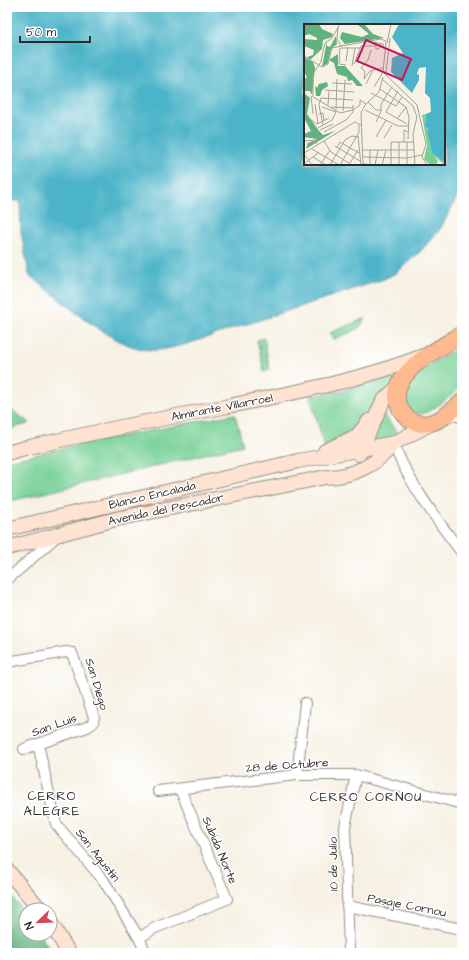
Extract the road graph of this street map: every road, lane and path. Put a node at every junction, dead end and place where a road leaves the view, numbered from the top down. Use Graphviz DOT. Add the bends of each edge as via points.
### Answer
graph roads {
  1 [pos="462,334"];
  2 [pos="434,351"];
  3 [pos="400,385"];
  4 [pos="383,401"];
  5 [pos="462,402"];
  6 [pos="462,416"];
  7 [pos="441,418"];
  8 [pos="394,443"];
  9 [pos="362,449"];
  10 [pos="7,453"];
  11 [pos="298,462"];
  12 [pos="326,477"];
  13 [pos="7,529"];
  14 [pos="59,533"];
  15 [pos="7,548"];
  16 [pos="462,553"];
  17 [pos="7,580"];
  18 [pos="7,662"];
  19 [pos="305,703"];
  20 [pos="93,723"];
  21 [pos="38,744"];
  22 [pos="24,749"];
  23 [pos="297,775"];
  24 [pos="356,775"];
  25 [pos="180,789"];
  26 [pos="158,791"];
  27 [pos="462,804"];
  28 [pos="7,870"];
  29 [pos="35,902"];
  30 [pos="347,906"];
  31 [pos="462,929"];
  32 [pos="58,935"];
  33 [pos="139,938"];
  34 [pos="69,953"];
  35 [pos="146,953"];
  36 [pos="349,953"];
  1 -- 2 [label="main road"];
  2 -- 3 [label="main road" via="413,368"];
  2 -- 10 [label="street, Almirante Villarroel" via="397,366 326,386 119,427"];
  3 -- 4 [label="street"];
  3 -- 7 [label="main road" via="396,396 404,415 412,422"];
  4 -- 9 [label="street"];
  4 -- 11 [label="street" via="357,436"];
  5 -- 7 [label="main road"];
  6 -- 7 [label="street"];
  7 -- 8 [label="street"];
  8 -- 9 [label="street"];
  8 -- 12 [label="street, Avenida del Pescador" via="386,454 368,466"];
  8 -- 16 [label="street" via="400,460"];
  9 -- 11 [label="street"];
  9 -- 12 [label="street" via="349,464"];
  11 -- 13 [label="street, Blanco Encalada"];
  12 -- 14 [label="street, Avenida del Pescador" via="120,518"];
  14 -- 15 [label="street, Avenida del Pescador"];
  14 -- 17 [label="street"];
  18 -- 20 [label="street, San Diego" via="72,653 94,717"];
  19 -- 23 [label="street"];
  20 -- 21 [label="street, San Luis"];
  21 -- 22 [label="street, San Luis"];
  21 -- 33 [label="street, San Agustín" via="56,824 98,873"];
  23 -- 24 [label="street, 28 de Octubre"];
  23 -- 25 [label="street, 28 de Octubre"];
  24 -- 27 [label="street, 28 de Octubre"];
  24 -- 30 [label="street, 10 de Julio" via="346,827"];
  25 -- 26 [label="street, 28 de Octubre"];
  25 -- 33 [label="street, Subida Norte" via="227,899 155,928"];
  28 -- 29 [label="street"];
  30 -- 31 [label="street, Pasaje Cornou"];
  30 -- 36 [label="street, 10 de Julio"];
  32 -- 34 [label="street"];
  33 -- 35 [label="street, San Agustín"];
}
